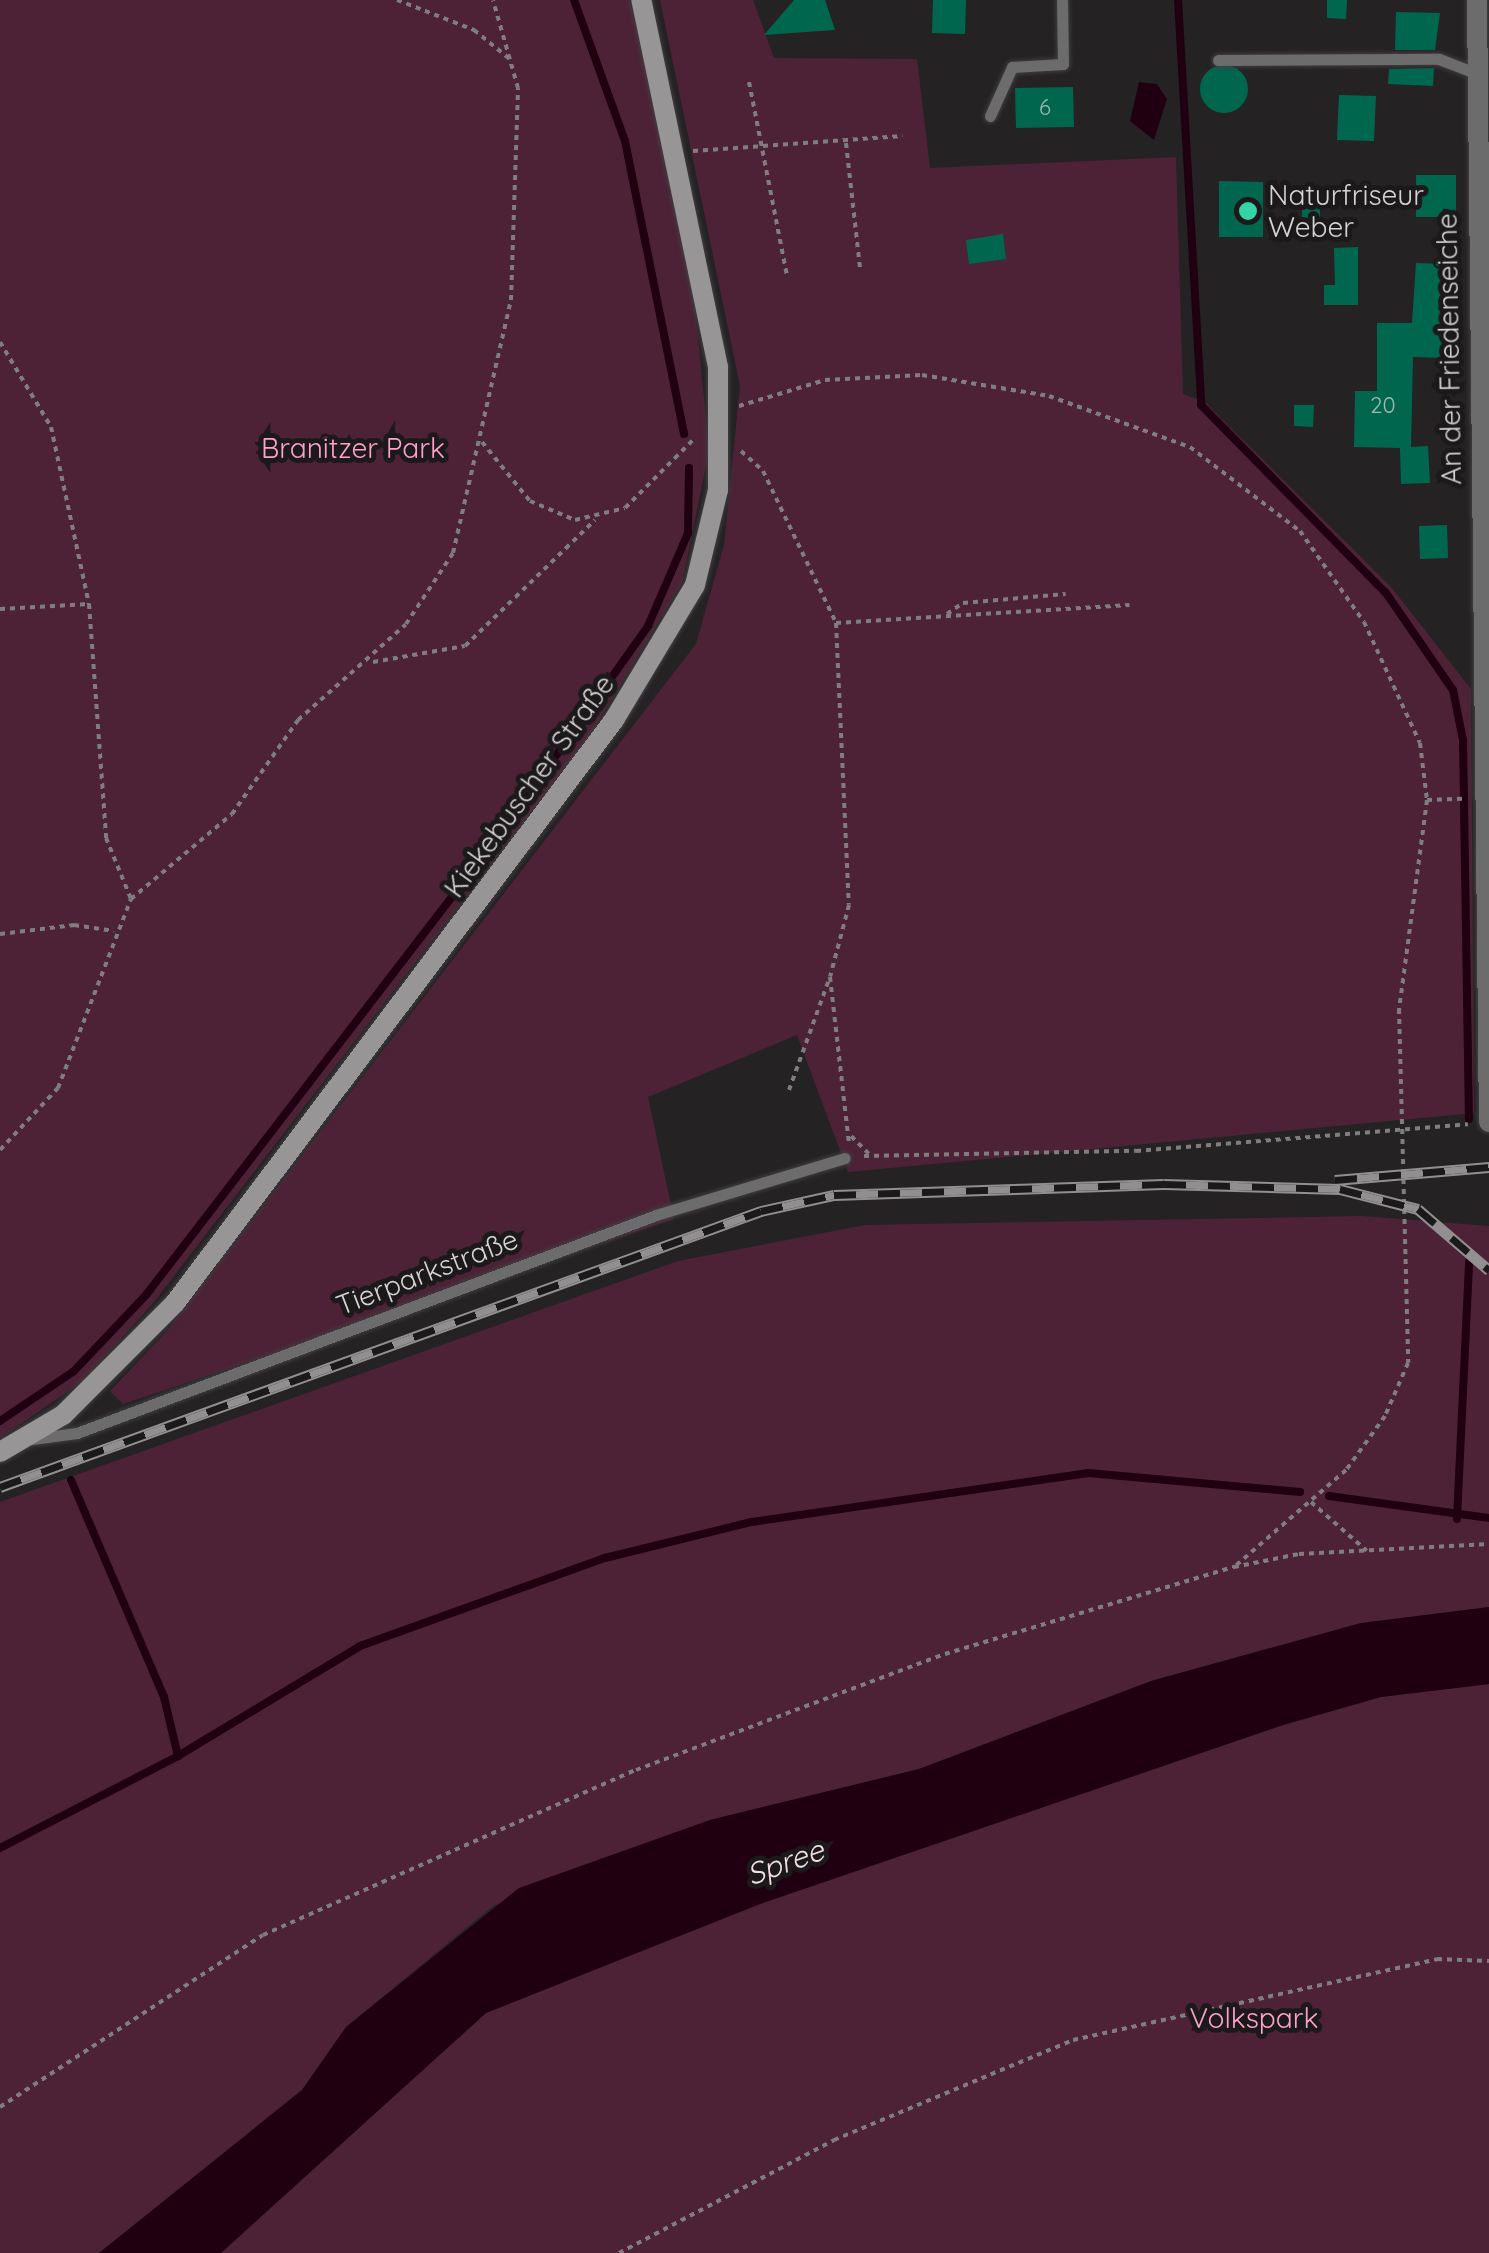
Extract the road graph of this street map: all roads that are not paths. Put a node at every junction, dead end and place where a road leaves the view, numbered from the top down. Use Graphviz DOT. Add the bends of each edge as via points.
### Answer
graph roads {
  1 [pos="642,0"];
  2 [pos="1062,0"];
  3 [pos="1477,0"];
  4 [pos="1218,60"];
  5 [pos="1476,72"];
  6 [pos="990,116"];
  7 [pos="1484,697"];
  8 [pos="1486,1122"];
  9 [pos="844,1158"];
  10 [pos="30,1439"];
  11 [pos="0,1452"];
  1 -- 10 [label="street, Kiekebuscher Straße" via="718,367 718,490 695,586 614,720 174,1303"];
  2 -- 6 [label="lane" via="1063,64 1012,67"];
  3 -- 5 [label="street, An der Friedenseiche"];
  4 -- 5 [label="lane" via="1439,59"];
  5 -- 7 [label="street, An der Friedenseiche"];
  7 -- 8 [label="street, An der Friedenseiche"];
  9 -- 10 [label="lane, Tierparkstraße" via="656,1215 77,1433"];
  10 -- 11 [label="street, Kiekebuscher Straße"];
}
